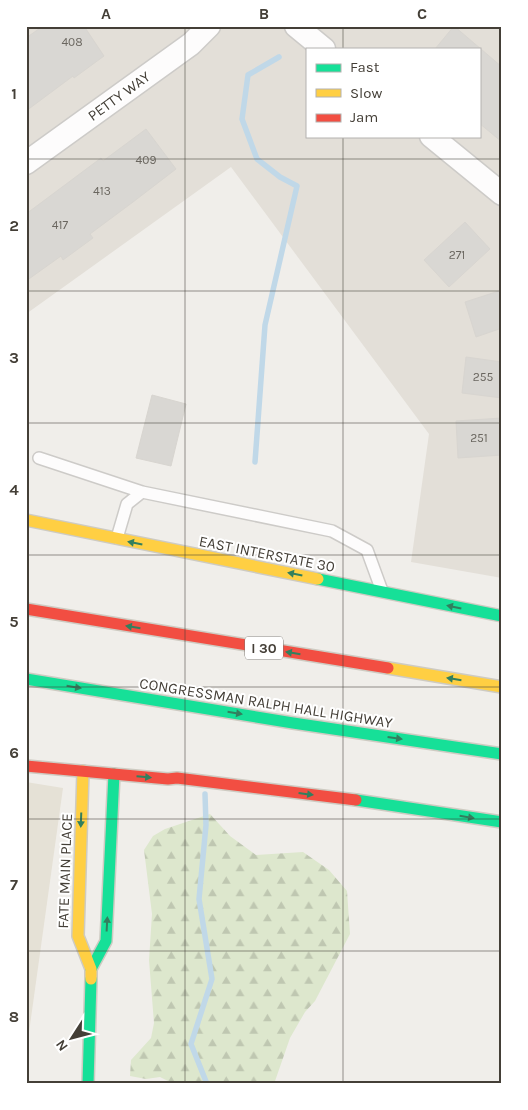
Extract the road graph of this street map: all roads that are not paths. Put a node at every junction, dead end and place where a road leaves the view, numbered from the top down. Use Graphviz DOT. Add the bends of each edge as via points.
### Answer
graph roads {
  1 [pos="209,26"];
  2 [pos="296,26"];
  3 [pos="323,48"];
  4 [pos="433,138"];
  5 [pos="26,163"];
  6 [pos="502,194"];
  7 [pos="39,458"];
  8 [pos="142,492"];
  9 [pos="26,520"];
  10 [pos="117,539"];
  11 [pos="383,592"];
  12 [pos="26,609"];
  13 [pos="502,616"];
  14 [pos="26,679"];
  15 [pos="502,687"];
  16 [pos="502,754"];
  17 [pos="26,766"];
  18 [pos="83,771"];
  19 [pos="114,774"];
  20 [pos="502,822"];
  21 [pos="91,969"];
  22 [pos="88,1084"];
  1 -- 5 [label="street, PETTY WAY" via="191,44"];
  2 -- 3 [label="street"];
  4 -- 6 [label="street"];
  7 -- 8 [label="lane"];
  8 -- 10 [label="lane" via="127,504"];
  8 -- 11 [label="lane" via="332,531 367,550"];
  9 -- 10 [label="main road, EAST INTERSTATE 30"];
  11 -- 10 [label="main road, EAST INTERSTATE 30, one-way"];
  13 -- 11 [label="main road, EAST INTERSTATE 30, one-way"];
  15 -- 12 [label="main road, I 30, one-way"];
  14 -- 16 [label="main road, CONGRESSMAN RALPH HALL HIGHWAY, one-way"];
  17 -- 18 [label="main road"];
  18 -- 19 [label="main road"];
  18 -- 21 [label="main road, FATE MAIN PLACE, one-way" via="78,936"];
  19 -- 20 [label="main road, one-way" via="177,778 357,800"];
  21 -- 19 [label="main road, FATE MAIN PLACE, one-way" via="106,941"];
  21 -- 22 [label="main road, FATE MAIN PLACE"];
}
